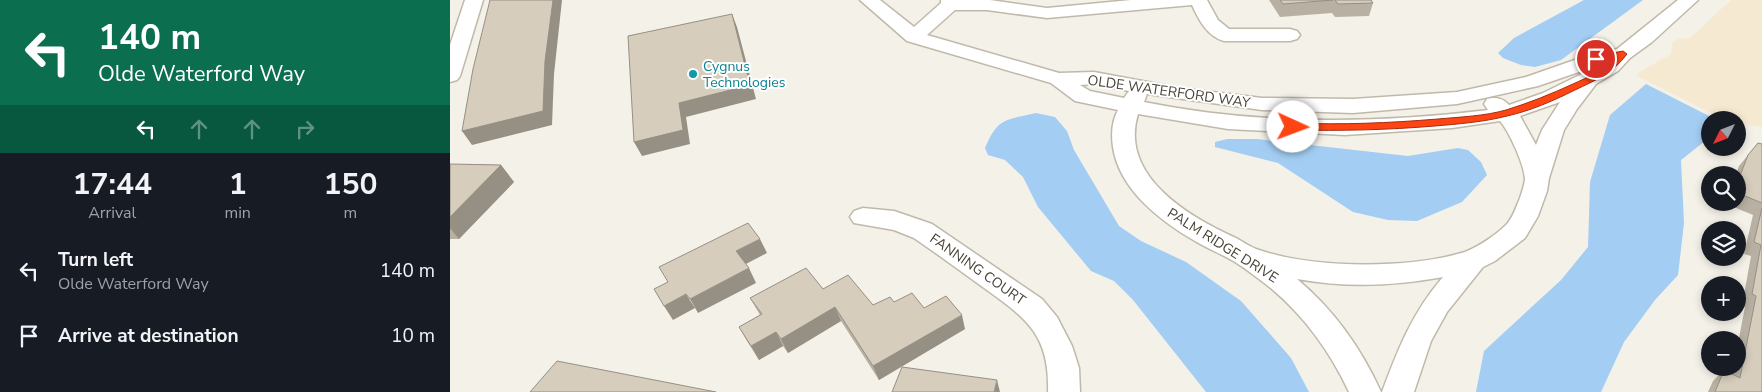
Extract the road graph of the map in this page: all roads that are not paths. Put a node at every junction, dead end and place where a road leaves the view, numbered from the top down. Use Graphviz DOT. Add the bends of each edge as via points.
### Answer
graph roads {
  1 [pos="474,0"];
  2 [pos="869,0"];
  3 [pos="1190,0"];
  4 [pos="1198,0"];
  5 [pos="1689,0"];
  6 [pos="950,2"];
  7 [pos="1290,35"];
  8 [pos="914,37"];
  9 [pos="1623,54"];
  10 [pos="450,76"];
  11 [pos="1592,79"];
  12 [pos="1484,94"];
  13 [pos="1134,97"];
  14 [pos="1505,114"];
  15 [pos="1537,178"];
  16 [pos="863,217"];
  17 [pos="1246,256"];
  18 [pos="1473,260"];
  19 [pos="1064,392"];
  20 [pos="1365,392"];
  21 [pos="1398,392"];
  1 -- 10 [label="street"];
  2 -- 8 [label="street"];
  3 -- 6 [label="street" via="1047,13"];
  4 -- 7 [label="street" via="1210,24 1224,35"];
  5 -- 9 [label="street, OLDE WATERFORD WAY"];
  6 -- 8 [label="street"];
  8 -- 13 [label="street, OLDE WATERFORD WAY" via="1058,78 1083,96"];
  9 -- 11 [label="street, OLDE WATERFORD WAY" via="1612,67"];
  9 -- 12 [label="street, OLDE WATERFORD WAY" via="1596,59 1554,75"];
  11 -- 14 [label="street, OLDE WATERFORD WAY"];
  11 -- 15 [label="street" via="1577,94 1553,130"];
  12 -- 13 [label="street, OLDE WATERFORD WAY" via="1430,102 1323,106"];
  12 -- 14 [label="street"];
  13 -- 14 [label="street, OLDE WATERFORD WAY" via="1228,122 1309,128 1417,124"];
  13 -- 17 [label="street, PALM RIDGE DRIVE" via="1123,120 1121,141 1140,182 1181,220"];
  14 -- 15 [label="street" via="1531,158"];
  15 -- 18 [label="street" via="1535,191 1516,231"];
  16 -- 19 [label="street, FANNING COURT" via="903,222 923,230 1032,307 1054,337 1062,361"];
  17 -- 18 [label="street" via="1301,269 1356,275 1425,271"];
  17 -- 20 [label="street, PALM RIDGE DRIVE" via="1289,287 1311,309 1336,341"];
  18 -- 21 [label="street" via="1426,322"];
}
